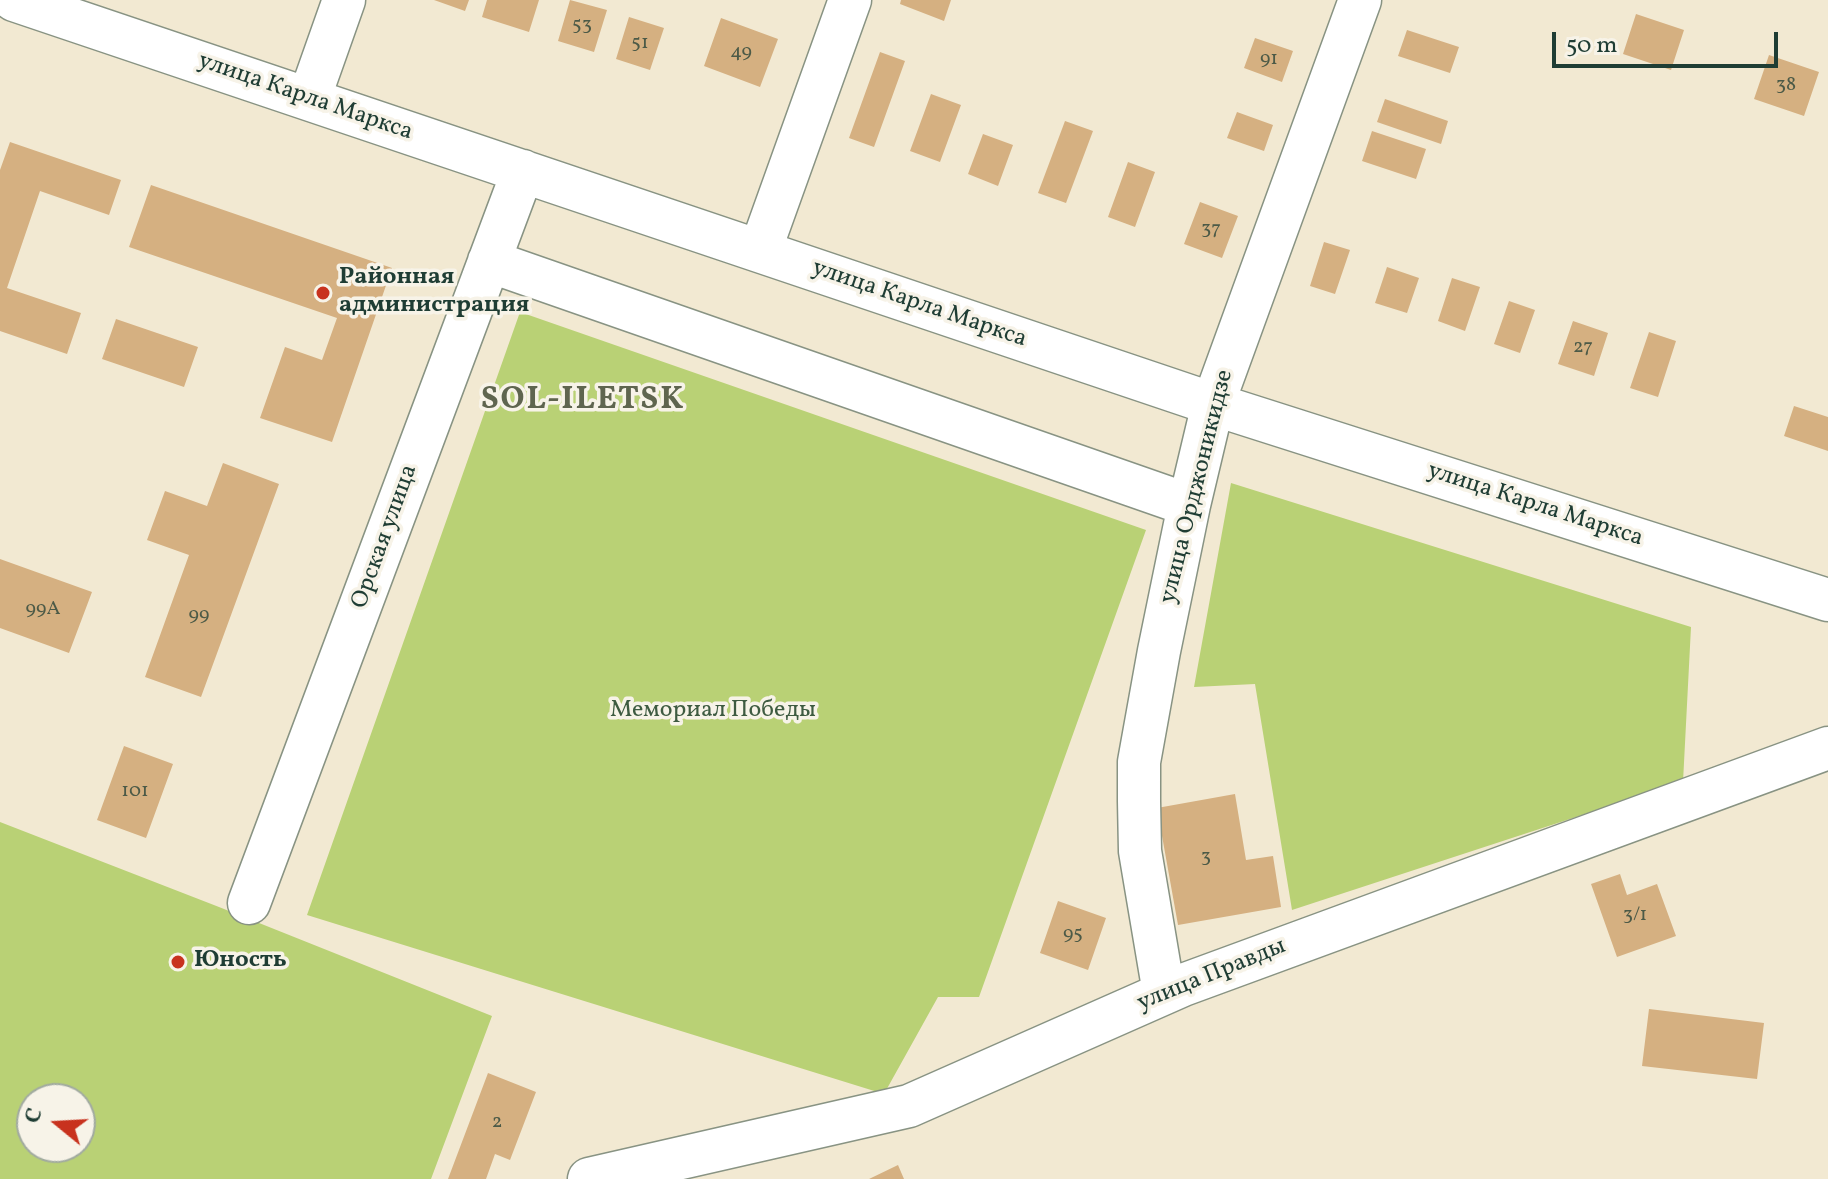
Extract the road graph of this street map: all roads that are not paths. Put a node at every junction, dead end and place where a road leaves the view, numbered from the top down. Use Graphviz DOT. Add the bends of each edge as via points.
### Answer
graph roads {
  1 [pos="14,0"];
  2 [pos="344,0"];
  3 [pos="850,0"];
  4 [pos="1360,0"];
  5 [pos="309,99"];
  6 [pos="523,171"];
  7 [pos="760,251"];
  8 [pos="489,261"];
  9 [pos="1213,404"];
  10 [pos="1189,505"];
  11 [pos="1828,600"];
  12 [pos="1828,748"];
  13 [pos="249,903"];
  14 [pos="1164,993"];
  15 [pos="589,1179"];
  1 -- 5 [label="street, улица Карла Маркса"];
  2 -- 5 [label="street"];
  3 -- 7 [label="street"];
  4 -- 9 [label="street, улица Орджоникидзе"];
  5 -- 6 [label="street, улица Карла Маркса"];
  6 -- 7 [label="street, улица Карла Маркса"];
  6 -- 8 [label="street, Орская улица"];
  7 -- 9 [label="street, улица Карла Маркса"];
  8 -- 10 [label="street"];
  8 -- 13 [label="street, Орская улица"];
  9 -- 10 [label="street, улица Орджоникидзе"];
  9 -- 11 [label="street, улица Карла Маркса"];
  10 -- 14 [label="street, улица Орджоникидзе" via="1139,762 1140,851"];
  12 -- 14 [label="street, улица Правды"];
  14 -- 15 [label="street, улица Правды" via="909,1106"];
}
